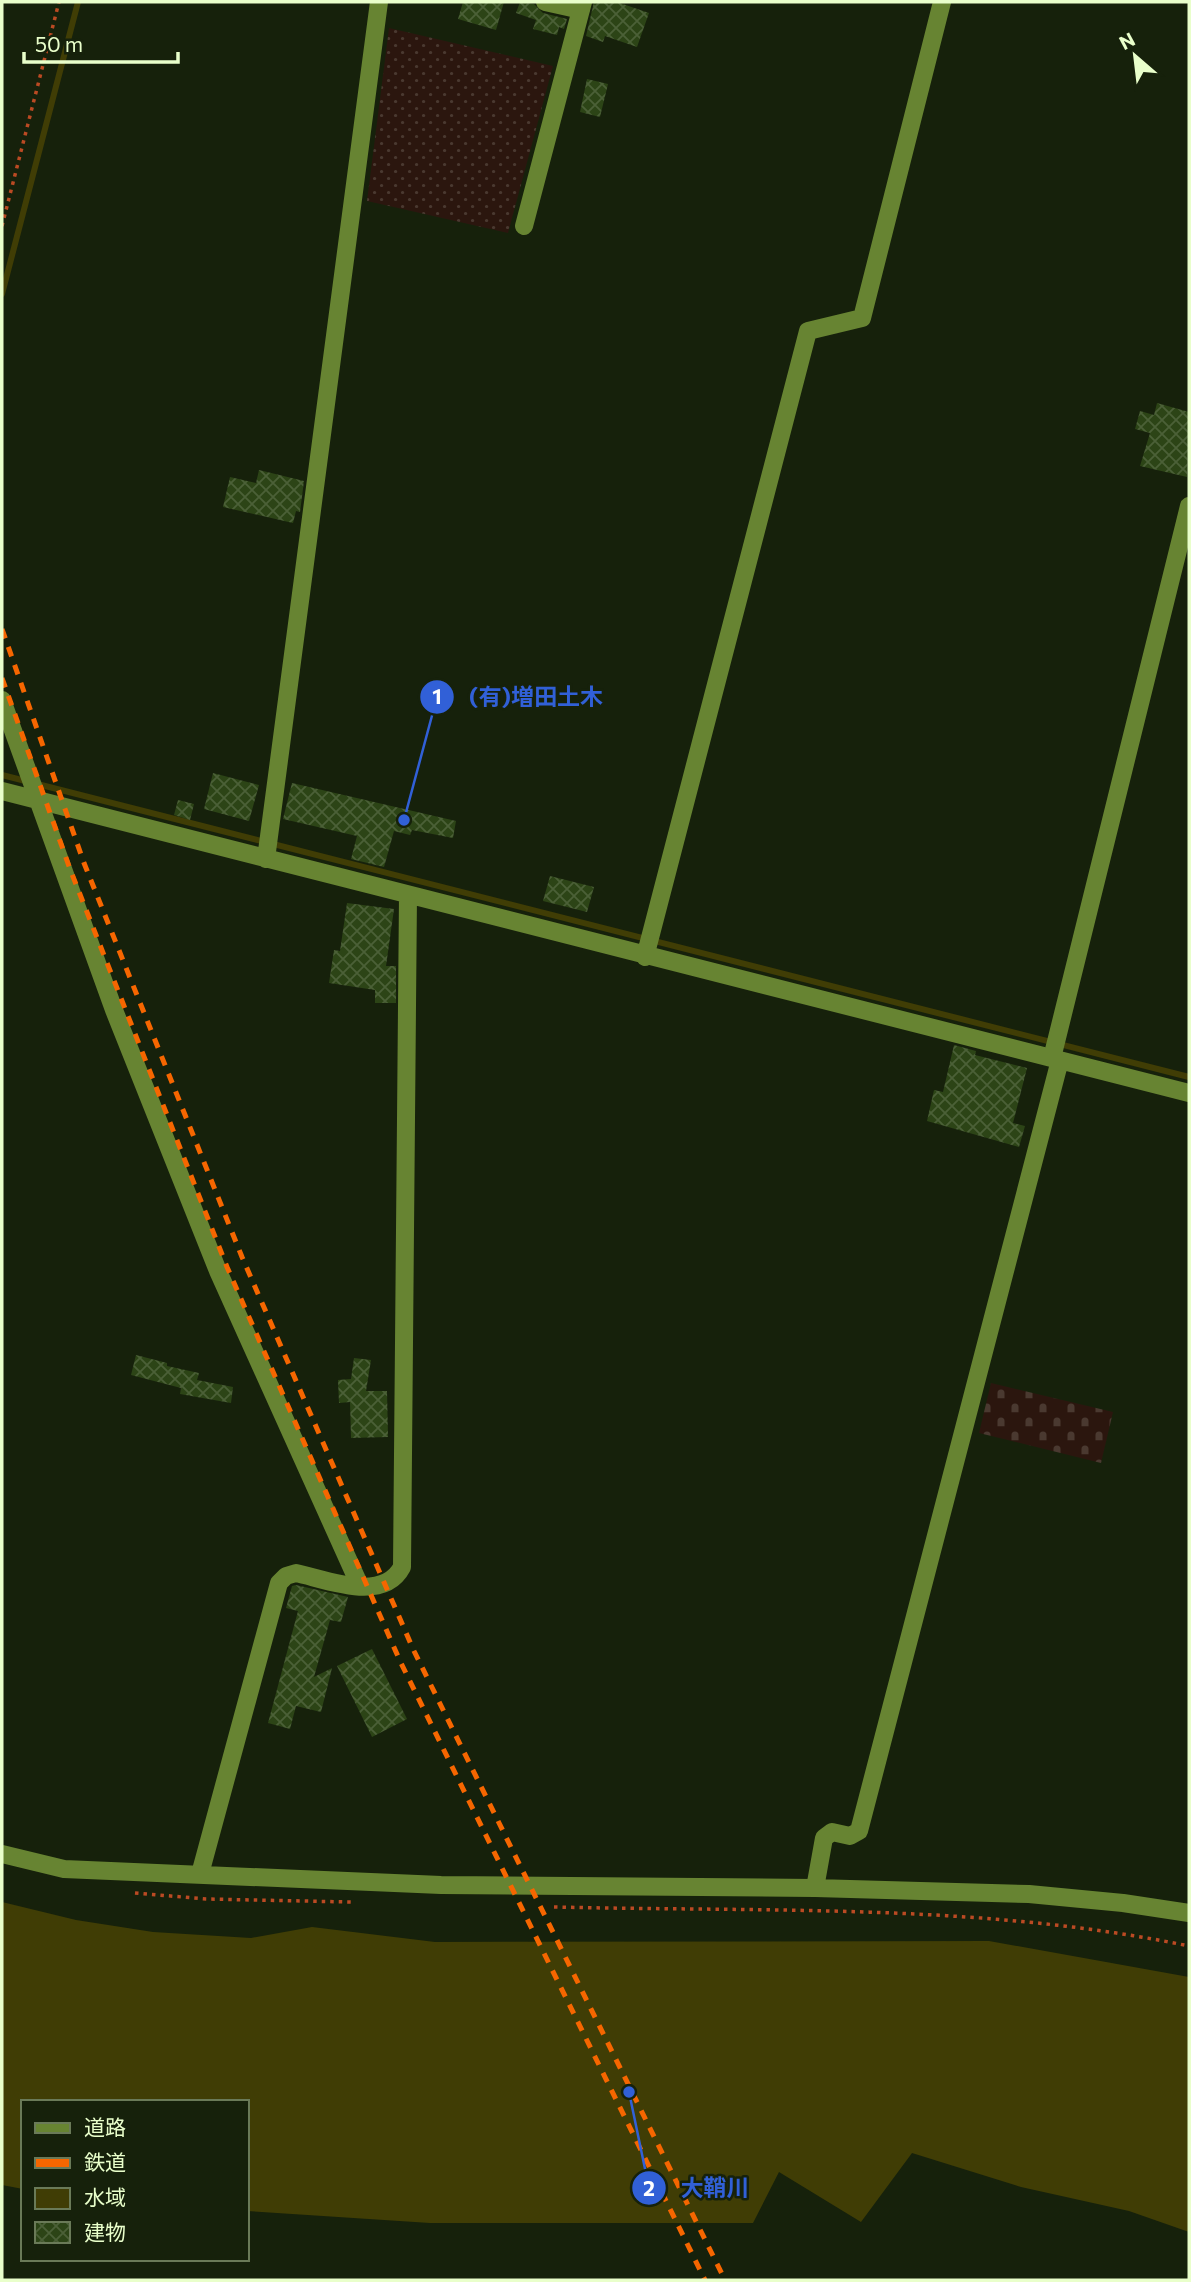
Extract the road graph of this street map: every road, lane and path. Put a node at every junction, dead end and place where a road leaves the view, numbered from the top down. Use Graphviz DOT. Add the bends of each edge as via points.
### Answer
graph roads {
  1 [pos="60,2"];
  2 [pos="379,2"];
  3 [pos="545,2"];
  4 [pos="942,2"];
  5 [pos="582,6"];
  6 [pos="2,226"];
  7 [pos="524,226"];
  8 [pos="1189,506"];
  9 [pos="2,700"];
  10 [pos="2,791"];
  11 [pos="36,797"];
  12 [pos="267,849"];
  13 [pos="408,895"];
  14 [pos="646,953"];
  15 [pos="1055,1057"];
  16 [pos="1189,1093"];
  17 [pos="360,1586"];
  18 [pos="2,1854"];
  19 [pos="200,1874"];
  20 [pos="815,1888"];
  21 [pos="128,1892"];
  22 [pos="359,1902"];
  23 [pos="552,1907"];
  24 [pos="1189,1913"];
  25 [pos="1189,1946"];
  1 -- 6 [label="path"];
  2 -- 12 [label="street"];
  3 -- 5 [label="street"];
  4 -- 14 [label="street" via="862,318 808,331"];
  5 -- 7 [label="street"];
  8 -- 15 [label="street"];
  9 -- 11 [label="street"];
  10 -- 11 [label="street"];
  11 -- 12 [label="street"];
  11 -- 17 [label="street" via="114,1010 213,1258"];
  12 -- 13 [label="street"];
  13 -- 14 [label="street"];
  13 -- 17 [label="street" via="402,1567 395,1580 379,1587"];
  14 -- 15 [label="street"];
  15 -- 16 [label="street"];
  15 -- 20 [label="street" via="859,1831 850,1836 832,1832 824,1838"];
  17 -- 19 [label="street" via="296,1573 279,1583"];
  18 -- 19 [label="street" via="64,1869"];
  19 -- 20 [label="street" via="441,1885"];
  20 -- 24 [label="street" via="1029,1894"];
  21 -- 22 [label="path" via="206,1899"];
  23 -- 25 [label="path" via="973,1916 1124,1933"];
}
